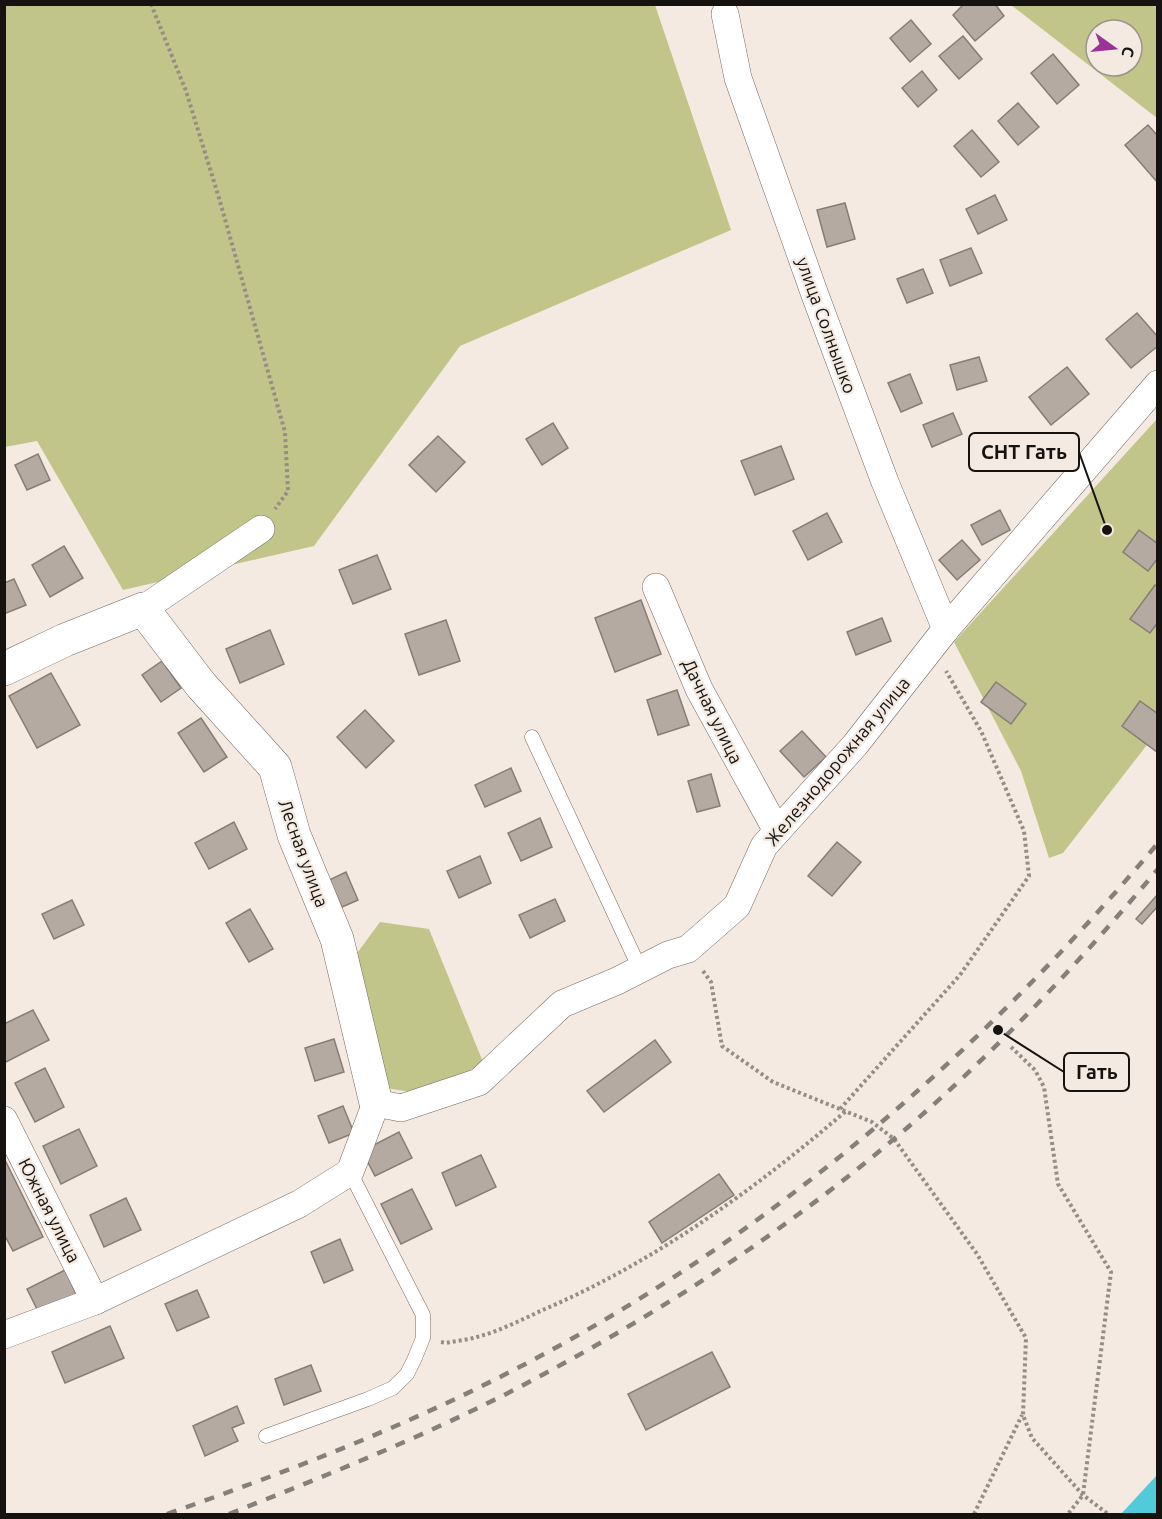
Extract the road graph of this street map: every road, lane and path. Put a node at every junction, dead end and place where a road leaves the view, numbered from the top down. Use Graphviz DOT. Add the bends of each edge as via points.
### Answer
graph roads {
  1 [pos="151,4"];
  2 [pos="725,14"];
  3 [pos="1158,384"];
  4 [pos="261,529"];
  5 [pos="656,587"];
  6 [pos="143,609"];
  7 [pos="946,629"];
  8 [pos="4,669"];
  9 [pos="946,670"];
  10 [pos="532,736"];
  11 [pos="777,831"];
  12 [pos="688,949"];
  13 [pos="640,969"];
  14 [pos="1011,1047"];
  15 [pos="376,1103"];
  16 [pos="840,1109"];
  17 [pos="846,1111"];
  18 [pos="4,1120"];
  19 [pos="350,1172"];
  20 [pos="95,1301"];
  21 [pos="4,1335"];
  22 [pos="423,1338"];
  23 [pos="1023,1415"];
  24 [pos="266,1436"];
  25 [pos="1083,1495"];
  26 [pos="974,1515"];
  27 [pos="1068,1515"];
  28 [pos="1108,1515"];
  1 -- 4 [label="path" via="186,91 285,432 288,492"];
  2 -- 7 [label="street, улица Солнышко" via="738,78 811,284 885,482"];
  3 -- 7 [label="street, Железнодорожная улица"];
  4 -- 6 [label="street"];
  5 -- 11 [label="street, Дачная улица" via="699,689"];
  6 -- 8 [label="street"];
  6 -- 15 [label="street, Лесная улица" via="201,685 275,767 294,836 337,939"];
  7 -- 11 [label="street, Железнодорожная улица" via="855,745"];
  9 -- 16 [label="path" via="981,731 1024,831 1029,876 960,975"];
  10 -- 13 [label="lane"];
  11 -- 12 [label="street, Железнодорожная улица" via="764,846 737,906"];
  12 -- 13 [label="street, Железнодорожная улица"];
  12 -- 16 [label="path" via="711,982 722,1046 773,1082"];
  13 -- 15 [label="street, Железнодорожная улица" via="562,1004 480,1082 401,1107"];
  14 -- 25 [label="path" via="1035,1070 1044,1087 1058,1184 1111,1272"];
  15 -- 19 [label="street"];
  16 -- 17 [label="path"];
  17 -- 22 [label="path" via="792,1158 738,1197 657,1251 587,1291 479,1337 446,1343"];
  17 -- 23 [label="path" via="879,1126 894,1139 977,1254 1026,1338"];
  18 -- 20 [label="street, Южная улица"];
  19 -- 20 [label="street" via="299,1204"];
  19 -- 22 [label="lane" via="423,1315"];
  20 -- 21 [label="street"];
  22 -- 24 [label="lane" via="407,1374 393,1388"];
  23 -- 25 [label="path" via="1032,1438"];
  23 -- 26 [label="path"];
  25 -- 27 [label="path"];
  25 -- 28 [label="path"];
}
